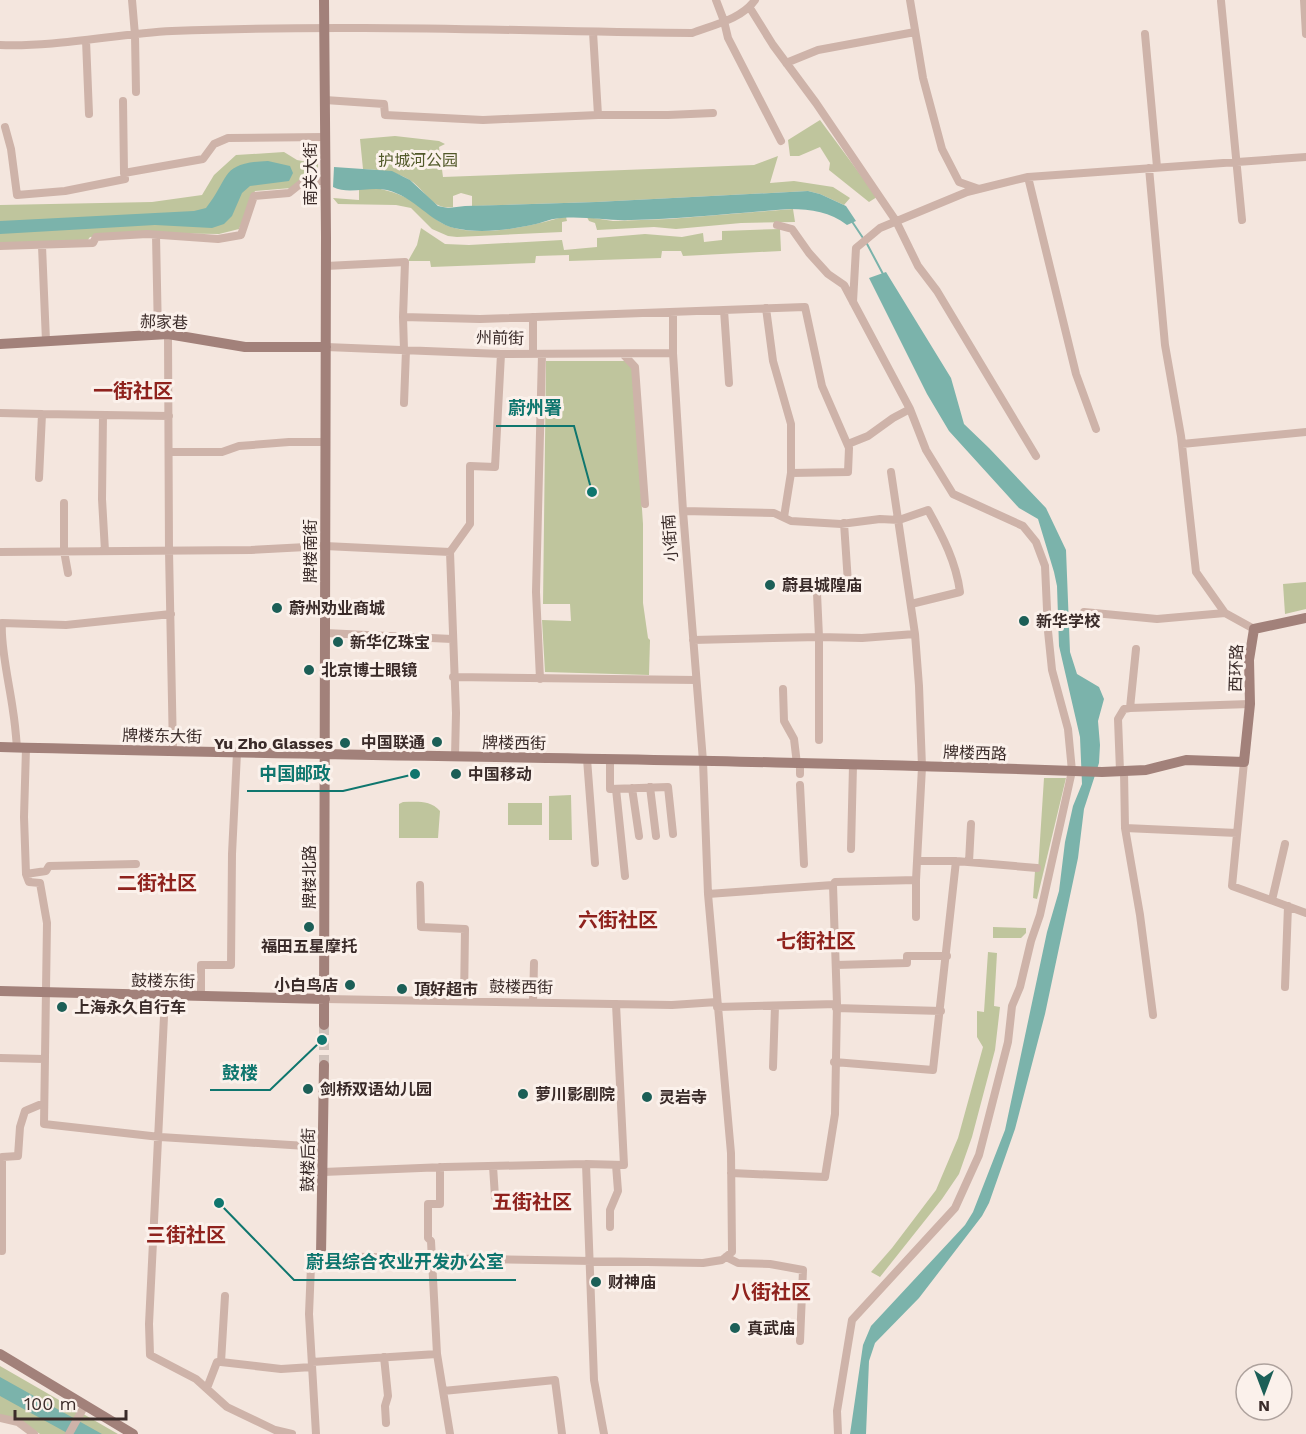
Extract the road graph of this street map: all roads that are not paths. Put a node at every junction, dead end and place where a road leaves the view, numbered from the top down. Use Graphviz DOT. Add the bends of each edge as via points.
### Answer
graph roads {
  1 [pos="132,0"];
  2 [pos="324,0"];
  3 [pos="716,0"];
  4 [pos="755,0"];
  5 [pos="910,0"];
  6 [pos="1304,0"];
  7 [pos="1221,2"];
  8 [pos="750,8"];
  9 [pos="724,21"];
  10 [pos="324,29"];
  11 [pos="593,32"];
  12 [pos="915,32"];
  13 [pos="1145,34"];
  14 [pos="1306,34"];
  15 [pos="135,35"];
  16 [pos="86,40"];
  17 [pos="0,45"];
  18 [pos="786,63"];
  19 [pos="136,92"];
  20 [pos="325,100"];
  21 [pos="123,101"];
  22 [pos="713,113"];
  23 [pos="89,114"];
  24 [pos="598,115"];
  25 [pos="5,128"];
  26 [pos="325,137"];
  27 [pos="781,141"];
  28 [pos="1306,157"];
  29 [pos="1237,162"];
  30 [pos="1153,168"];
  31 [pos="124,173"];
  32 [pos="1028,177"];
  33 [pos="325,181"];
  34 [pos="980,189"];
  35 [pos="1242,220"];
  36 [pos="896,221"];
  37 [pos="777,225"];
  38 [pos="156,235"];
  39 [pos="0,246"];
  40 [pos="42,246"];
  41 [pos="326,266"];
  42 [pos="853,302"];
  43 [pos="766,308"];
  44 [pos="724,310"];
  45 [pos="673,312"];
  46 [pos="403,317"];
  47 [pos="533,317"];
  48 [pos="163,334"];
  49 [pos="46,341"];
  50 [pos="0,344"];
  51 [pos="326,347"];
  52 [pos="405,350"];
  53 [pos="673,353"];
  54 [pos="501,354"];
  55 [pos="537,354"];
  56 [pos="623,354"];
  57 [pos="729,383"];
  58 [pos="404,403"];
  59 [pos="910,409"];
  60 [pos="0,413"];
  61 [pos="42,414"];
  62 [pos="103,415"];
  63 [pos="169,416"];
  64 [pos="1096,429"];
  65 [pos="1306,432"];
  66 [pos="326,442"];
  67 [pos="848,444"];
  68 [pos="1182,444"];
  69 [pos="169,452"];
  70 [pos="1036,456"];
  71 [pos="891,472"];
  72 [pos="791,473"];
  73 [pos="39,478"];
  74 [pos="64,503"];
  75 [pos="645,504"];
  76 [pos="683,512"];
  77 [pos="784,517"];
  78 [pos="899,519"];
  79 [pos="844,523"];
  80 [pos="325,546"];
  81 [pos="64,551"];
  82 [pos="105,551"];
  83 [pos="169,551"];
  84 [pos="0,552"];
  85 [pos="450,552"];
  86 [pos="68,573"];
  87 [pos="848,583"];
  88 [pos="817,593"];
  89 [pos="911,604"];
  90 [pos="1084,612"];
  91 [pos="171,614"];
  92 [pos="1225,614"];
  93 [pos="1306,618"];
  94 [pos="1,622"];
  95 [pos="1254,629"];
  96 [pos="325,633"];
  97 [pos="915,634"];
  98 [pos="819,637"];
  99 [pos="452,639"];
  100 [pos="693,640"];
  101 [pos="1136,649"];
  102 [pos="453,677"];
  103 [pos="540,679"];
  104 [pos="696,680"];
  105 [pos="783,689"];
  106 [pos="1250,704"];
  107 [pos="1130,708"];
  108 [pos="819,740"];
  109 [pos="0,747"];
  110 [pos="21,748"];
  111 [pos="173,751"];
  112 [pos="237,753"];
  113 [pos="324,755"];
  114 [pos="455,758"];
  115 [pos="587,759"];
  116 [pos="610,760"];
  117 [pos="703,761"];
  118 [pos="1244,762"];
  119 [pos="853,765"];
  120 [pos="799,767"];
  121 [pos="922,767"];
  122 [pos="1074,771"];
  123 [pos="1122,771"];
  124 [pos="800,785"];
  125 [pos="650,787"];
  126 [pos="633,788"];
  127 [pos="615,789"];
  128 [pos="971,824"];
  129 [pos="1125,828"];
  130 [pos="1237,833"];
  131 [pos="673,834"];
  132 [pos="639,836"];
  133 [pos="656,836"];
  134 [pos="1285,844"];
  135 [pos="851,849"];
  136 [pos="917,861"];
  137 [pos="956,861"];
  138 [pos="969,862"];
  139 [pos="595,863"];
  140 [pos="136,864"];
  141 [pos="804,864"];
  142 [pos="1037,868"];
  143 [pos="26,874"];
  144 [pos="625,876"];
  145 [pos="916,880"];
  146 [pos="420,885"];
  147 [pos="833,885"];
  148 [pos="708,894"];
  149 [pos="1272,900"];
  150 [pos="1288,906"];
  151 [pos="1306,913"];
  152 [pos="916,918"];
  153 [pos="946,956"];
  154 [pos="534,963"];
  155 [pos="836,965"];
  156 [pos="1286,987"];
  157 [pos="0,991"];
  158 [pos="45,993"];
  159 [pos="165,996"];
  160 [pos="201,996"];
  161 [pos="325,999"];
  162 [pos="464,1001"];
  163 [pos="533,1002"];
  164 [pos="616,1004"];
  165 [pos="717,1005"];
  166 [pos="775,1006"];
  167 [pos="836,1006"];
  168 [pos="941,1011"];
  169 [pos="1153,1015"];
  170 [pos="324,1025"];
  171 [pos="0,1058"];
  172 [pos="44,1059"];
  173 [pos="834,1062"];
  174 [pos="324,1065"];
  175 [pos="773,1067"];
  176 [pos="44,1102"];
  177 [pos="160,1137"];
  178 [pos="323,1147"];
  179 [pos="586,1164"];
  180 [pos="616,1165"];
  181 [pos="493,1166"];
  182 [pos="440,1167"];
  183 [pos="322,1172"];
  184 [pos="731,1173"];
  185 [pos="495,1197"];
  186 [pos="610,1227"];
  187 [pos="3,1251"];
  188 [pos="321,1255"];
  189 [pos="726,1257"];
  190 [pos="431,1258"];
  191 [pos="589,1261"];
  192 [pos="225,1296"];
  193 [pos="800,1341"];
  194 [pos="0,1354"];
  195 [pos="437,1354"];
  196 [pos="384,1357"];
  197 [pos="221,1362"];
  198 [pos="312,1364"];
  199 [pos="207,1388"];
  200 [pos="443,1391"];
  201 [pos="82,1410"];
  202 [pos="0,1418"];
  203 [pos="386,1423"];
  204 [pos="34,1434"];
  205 [pos="69,1434"];
  206 [pos="133,1434"];
  207 [pos="292,1434"];
  208 [pos="316,1434"];
  209 [pos="450,1434"];
  210 [pos="562,1434"];
  211 [pos="604,1434"];
  212 [pos="838,1434"];
  1 -- 15 [label="street"];
  2 -- 10 [label="main road, 南关大街"];
  3 -- 9 [label="street"];
  4 -- 8 [label="street"];
  5 -- 12 [label="street"];
  6 -- 14 [label="street"];
  7 -- 29 [label="street"];
  8 -- 9 [label="street"];
  8 -- 18 [label="street"];
  9 -- 11 [label="street" via="692,33"];
  9 -- 27 [label="street" via="728,38"];
  10 -- 11 [label="street"];
  10 -- 15 [label="street"];
  10 -- 20 [label="main road, 南关大街"];
  11 -- 24 [label="street"];
  12 -- 18 [label="street" via="818,50"];
  12 -- 34 [label="street" via="942,149 959,182"];
  13 -- 30 [label="street"];
  15 -- 16 [label="street"];
  15 -- 19 [label="street"];
  16 -- 17 [label="street"];
  16 -- 23 [label="street"];
  18 -- 36 [label="street"];
  20 -- 24 [label="street" via="384,104 385,115 472,119"];
  20 -- 26 [label="main road, 南关大街"];
  21 -- 31 [label="street"];
  22 -- 24 [label="street"];
  25 -- 31 [label="street" via="16,195 65,191 125,179"];
  26 -- 31 [label="street" via="228,138 214,144 203,159"];
  26 -- 33 [label="main road, 南关大街"];
  28 -- 29 [label="street"];
  29 -- 30 [label="street"];
  29 -- 35 [label="street"];
  30 -- 32 [label="street"];
  30 -- 68 [label="street" via="1165,345"];
  32 -- 34 [label="street"];
  32 -- 64 [label="street" via="1076,374"];
  33 -- 38 [label="street" via="304,182 289,193 254,196 241,235"];
  33 -- 41 [label="main road, 南关大街"];
  34 -- 36 [label="street"];
  36 -- 42 [label="street" via="880,228 856,248"];
  36 -- 70 [label="street" via="918,266"];
  37 -- 42 [label="street" via="792,229 828,274 844,285"];
  38 -- 40 [label="street" via="96,237 93,243"];
  38 -- 48 [label="street"];
  39 -- 40 [label="street"];
  40 -- 49 [label="street"];
  41 -- 46 [label="street" via="405,262"];
  41 -- 51 [label="main road, 南关大街"];
  42 -- 59 [label="street"];
  43 -- 44 [label="street"];
  43 -- 67 [label="street" via="805,307 822,386"];
  43 -- 72 [label="street" via="773,361 791,424"];
  44 -- 45 [label="street"];
  44 -- 57 [label="street"];
  45 -- 47 [label="street"];
  45 -- 53 [label="street, 小街南"];
  46 -- 47 [label="street"];
  46 -- 52 [label="street"];
  47 -- 55 [label="street"];
  48 -- 49 [label="main road, 郝家巷"];
  48 -- 51 [label="main road, 郝家巷" via="245,347"];
  48 -- 63 [label="street"];
  49 -- 50 [label="main road, 郝家巷"];
  51 -- 52 [label="street, 州前街"];
  51 -- 66 [label="main road, 牌楼南街"];
  52 -- 54 [label="street, 州前街"];
  52 -- 58 [label="street"];
  53 -- 56 [label="street, 州前街"];
  53 -- 76 [label="street, 小街南"];
  54 -- 55 [label="street, 州前街"];
  54 -- 85 [label="street" via="495,466 470,466 470,524"];
  55 -- 56 [label="street, 州前街"];
  55 -- 103 [label="street" via="536,592"];
  56 -- 75 [label="street" via="635,366"];
  59 -- 67 [label="street"];
  59 -- 122 [label="street" via="926,450 953,494 1023,526 1036,542 1045,566 1052,670 1068,729"];
  60 -- 61 [label="street"];
  61 -- 62 [label="street"];
  61 -- 73 [label="street"];
  62 -- 63 [label="street"];
  62 -- 82 [label="street"];
  63 -- 69 [label="street"];
  65 -- 68 [label="street"];
  66 -- 69 [label="street" via="239,446 222,452"];
  66 -- 80 [label="main road, 牌楼南街"];
  67 -- 72 [label="street" via="848,472"];
  68 -- 92 [label="street" via="1196,572"];
  69 -- 83 [label="street"];
  71 -- 78 [label="street"];
  72 -- 77 [label="street"];
  74 -- 81 [label="street"];
  76 -- 77 [label="street" via="774,513"];
  76 -- 100 [label="street, 小街南"];
  77 -- 79 [label="street" via="790,521"];
  78 -- 79 [label="street"];
  78 -- 89 [label="street"];
  78 -- 89 [label="street" via="928,510 954,562 960,592"];
  79 -- 87 [label="street"];
  80 -- 83 [label="street"];
  80 -- 85 [label="street"];
  80 -- 96 [label="main road, 牌楼南街"];
  81 -- 82 [label="street"];
  81 -- 84 [label="street"];
  81 -- 86 [label="street"];
  82 -- 83 [label="street"];
  83 -- 91 [label="street"];
  85 -- 99 [label="street"];
  88 -- 98 [label="street"];
  89 -- 97 [label="street"];
  90 -- 92 [label="street" via="1157,619"];
  91 -- 94 [label="street" via="66,625"];
  91 -- 111 [label="street"];
  92 -- 95 [label="street"];
  93 -- 95 [label="main road, 西环路"];
  94 -- 110 [label="street" via="7,682"];
  95 -- 106 [label="main road, 西环路" via="1249,660"];
  96 -- 99 [label="street"];
  96 -- 113 [label="main road, 牌楼南街"];
  97 -- 98 [label="street"];
  97 -- 121 [label="street"];
  98 -- 100 [label="street"];
  98 -- 108 [label="street"];
  99 -- 102 [label="street"];
  100 -- 104 [label="street, 小街南"];
  101 -- 107 [label="street"];
  102 -- 103 [label="street"];
  102 -- 114 [label="street"];
  103 -- 104 [label="street"];
  104 -- 117 [label="street, 小街南"];
  105 -- 120 [label="street" via="784,721 794,739"];
  106 -- 107 [label="street"];
  106 -- 118 [label="main road, 西环路"];
  107 -- 123 [label="street" via="1124,709 1118,719"];
  109 -- 110 [label="main road, 牌楼东大街"];
  110 -- 111 [label="main road, 牌楼东大街"];
  110 -- 143 [label="street"];
  111 -- 112 [label="main road, 牌楼东大街"];
  112 -- 113 [label="main road, 牌楼东大街"];
  112 -- 160 [label="street" via="231,965 201,965"];
  113 -- 114 [label="main road, 牌楼西街"];
  113 -- 161 [label="main road, 牌楼北路"];
  114 -- 115 [label="main road, 牌楼西街"];
  115 -- 116 [label="main road, 牌楼西街"];
  115 -- 139 [label="street"];
  116 -- 117 [label="main road, 牌楼西街"];
  116 -- 127 [label="street" via="610,789"];
  117 -- 120 [label="main road, 牌楼西路"];
  117 -- 148 [label="street, 小街南"];
  118 -- 123 [label="main road, 牌楼西路" via="1186,760 1146,770"];
  118 -- 130 [label="street"];
  119 -- 120 [label="main road, 牌楼西路"];
  119 -- 121 [label="main road, 牌楼西路"];
  119 -- 135 [label="street"];
  121 -- 122 [label="main road, 牌楼西路"];
  121 -- 136 [label="street"];
  122 -- 123 [label="main road, 牌楼西路"];
  122 -- 212 [label="street" via="1040,915 1012,1006 1008,1042 979,1155 955,1208 852,1320 837,1411"];
  123 -- 129 [label="street"];
  124 -- 141 [label="street"];
  125 -- 126 [label="street"];
  125 -- 131 [label="street" via="668,787"];
  125 -- 133 [label="street"];
  126 -- 127 [label="street"];
  126 -- 132 [label="street"];
  127 -- 144 [label="street"];
  128 -- 138 [label="street"];
  129 -- 130 [label="street"];
  129 -- 169 [label="street"];
  130 -- 149 [label="street" via="1232,886"];
  134 -- 149 [label="street"];
  136 -- 137 [label="street"];
  136 -- 145 [label="street"];
  137 -- 138 [label="street"];
  137 -- 153 [label="street"];
  138 -- 142 [label="street"];
  140 -- 143 [label="street" via="49,866 46,871"];
  143 -- 158 [label="street" via="29,882 40,883 47,923"];
  145 -- 147 [label="street"];
  145 -- 152 [label="street"];
  146 -- 162 [label="street" via="421,927 465,929"];
  147 -- 148 [label="street"];
  147 -- 155 [label="street"];
  148 -- 165 [label="street, 小街南"];
  149 -- 150 [label="street"];
  150 -- 151 [label="street"];
  150 -- 156 [label="street"];
  153 -- 155 [label="street" via="907,956 907,963"];
  153 -- 168 [label="street"];
  154 -- 163 [label="street"];
  155 -- 167 [label="street"];
  157 -- 158 [label="main road, 鼓楼东街"];
  158 -- 159 [label="main road, 鼓楼东街"];
  158 -- 172 [label="street"];
  159 -- 160 [label="main road, 鼓楼东街"];
  159 -- 177 [label="street"];
  160 -- 161 [label="main road, 鼓楼东街"];
  161 -- 162 [label="street, 鼓楼西街"];
  161 -- 170 [label="main road"];
  162 -- 163 [label="street, 鼓楼西街"];
  163 -- 164 [label="street, 鼓楼西街"];
  164 -- 165 [label="street, 鼓楼西街"];
  164 -- 180 [label="street" via="624,1165"];
  165 -- 166 [label="street, 鼓楼西街"];
  165 -- 184 [label="street, 小街南"];
  166 -- 167 [label="street, 鼓楼西街"];
  166 -- 175 [label="street"];
  167 -- 168 [label="street, 鼓楼西街"];
  167 -- 173 [label="street"];
  168 -- 173 [label="street" via="933,1070"];
  171 -- 172 [label="street"];
  172 -- 176 [label="street"];
  173 -- 184 [label="street" via="835,1114 825,1177"];
  174 -- 178 [label="main road, 鼓楼后街"];
  176 -- 177 [label="street" via="44,1124"];
  176 -- 187 [label="street" via="25,1111 18,1156 3,1157"];
  177 -- 178 [label="street"];
  177 -- 199 [label="street" via="150,1355"];
  178 -- 183 [label="main road, 鼓楼后街"];
  179 -- 180 [label="street"];
  179 -- 181 [label="street"];
  179 -- 191 [label="street"];
  180 -- 186 [label="street" via="618,1191 610,1210"];
  181 -- 182 [label="street"];
  181 -- 185 [label="street"];
  182 -- 183 [label="street"];
  182 -- 190 [label="street" via="441,1204 428,1204"];
  183 -- 188 [label="main road, 鼓楼后街"];
  184 -- 189 [label="street, 小街南" via="732,1252"];
  188 -- 190 [label="street"];
  188 -- 198 [label="street" via="314,1256 311,1266"];
  189 -- 191 [label="street" via="703,1263"];
  189 -- 193 [label="street" via="738,1263 803,1270"];
  190 -- 191 [label="street"];
  190 -- 195 [label="street"];
  191 -- 211 [label="street" via="594,1380"];
  192 -- 197 [label="street"];
  194 -- 201 [label="main road"];
  195 -- 196 [label="street"];
  195 -- 200 [label="street"];
  196 -- 198 [label="street"];
  196 -- 203 [label="street"];
  197 -- 198 [label="street" via="281,1369"];
  197 -- 199 [label="street" via="217,1362"];
  198 -- 208 [label="street"];
  199 -- 207 [label="street" via="227,1407"];
  200 -- 209 [label="street"];
  200 -- 210 [label="street" via="555,1380"];
  201 -- 205 [label="street"];
  201 -- 206 [label="main road"];
  202 -- 204 [label="street" via="18,1422"];
}
